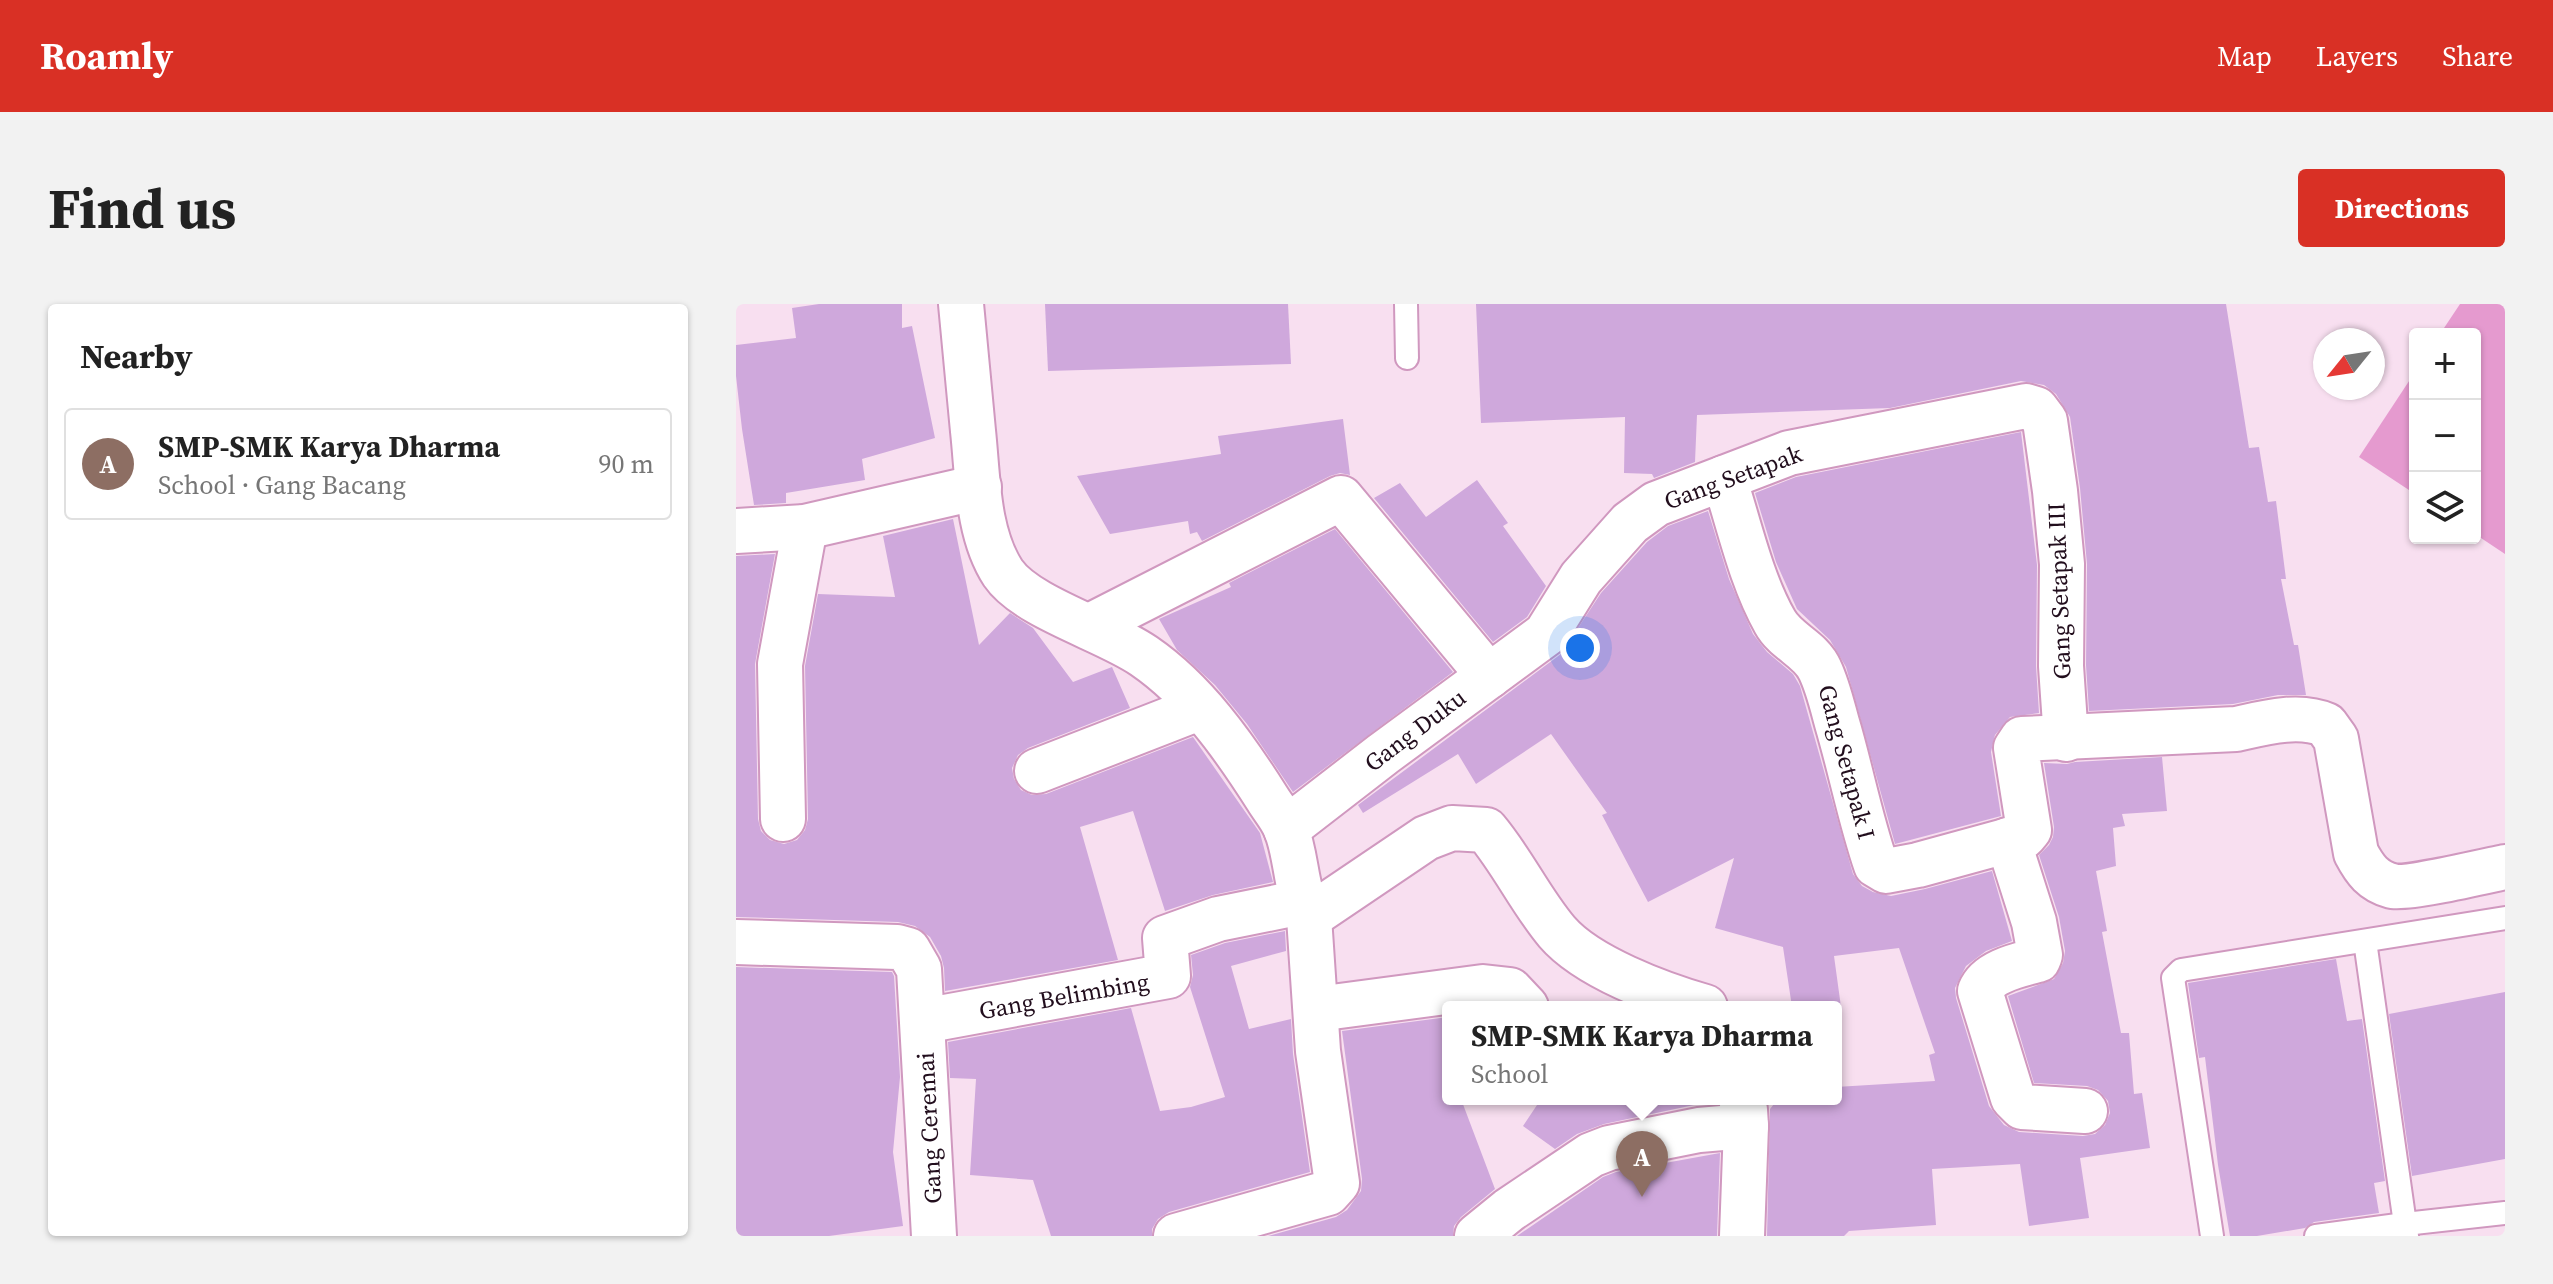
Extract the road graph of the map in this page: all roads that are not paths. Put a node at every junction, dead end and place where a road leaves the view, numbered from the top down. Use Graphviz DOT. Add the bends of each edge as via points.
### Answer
graph roads {
  1 [pos="961,304"];
  2 [pos="1406,304"];
  3 [pos="1407,358"];
  4 [pos="2026,406"];
  5 [pos="1724,478"];
  6 [pos="979,487"];
  7 [pos="805,527"];
  8 [pos="736,531"];
  9 [pos="1090,626"];
  10 [pos="1546,634"];
  11 [pos="1489,676"];
  12 [pos="1199,708"];
  13 [pos="2066,739"];
  14 [pos="1037,771"];
  15 [pos="783,819"];
  16 [pos="1286,829"];
  17 [pos="2008,840"];
  18 [pos="2505,867"];
  19 [pos="1305,909"];
  20 [pos="2505,918"];
  21 [pos="2365,941"];
  22 [pos="736,942"];
  23 [pos="1520,1001"];
  24 [pos="1690,1001"];
  25 [pos="1317,1009"];
  26 [pos="923,1021"];
  27 [pos="2085,1111"];
  28 [pos="1743,1112"];
  29 [pos="2505,1213"];
  30 [pos="2406,1230"];
  31 [pos="934,1236"];
  32 [pos="1176,1236"];
  33 [pos="1477,1236"];
  34 [pos="1742,1236"];
  35 [pos="2212,1236"];
  36 [pos="2316,1236"];
  1 -- 6 [label="street"];
  2 -- 3 [label="lane"];
  4 -- 5 [label="street, Gang Setapak" via="1789,453"];
  4 -- 13 [label="street, Gang Setapak III" via="2045,421 2055,491"];
  5 -- 10 [label="street, Gang Setapak" via="1656,504 1630,523 1581,578"];
  5 -- 17 [label="street, Gang Setapak I" via="1773,620 1808,653 1825,681 1876,865 1886,871 1918,865"];
  6 -- 7 [label="street"];
  6 -- 9 [label="street" via="985,531 1004,575 1049,608"];
  7 -- 8 [label="street"];
  7 -- 15 [label="street" via="780,664"];
  9 -- 11 [label="street" via="1341,498"];
  9 -- 12 [label="street" via="1144,656"];
  10 -- 11 [label="street, Gang Duku"];
  11 -- 16 [label="street, Gang Duku"];
  12 -- 14 [label="street"];
  12 -- 16 [label="street" via="1239,754"];
  13 -- 17 [label="street" via="2018,743 2029,830"];
  13 -- 18 [label="street" via="2236,729 2270,721 2326,725 2336,739 2356,853 2365,870 2396,888"];
  16 -- 19 [label="street"];
  17 -- 27 [label="street" via="2040,955 2005,970 1980,991 2017,1103"];
  19 -- 24 [label="street" via="1426,838 1452,828 1486,830 1575,950 1596,964"];
  19 -- 25 [label="street"];
  19 -- 26 [label="street, Gang Belimbing" via="1218,919 1165,938 1168,976"];
  20 -- 21 [label="lane"];
  21 -- 30 [label="lane"];
  21 -- 35 [label="lane" via="2181,970 2173,978"];
  22 -- 26 [label="street, Gang Ceremai" via="908,950 919,969"];
  23 -- 25 [label="street" via="1510,990 1483,987"];
  25 -- 32 [label="street" via="1337,1183 1328,1193"];
  26 -- 31 [label="street, Gang Ceremai"];
  28 -- 33 [label="street" via="1699,1130 1600,1151"];
  28 -- 34 [label="street"];
  29 -- 30 [label="lane"];
  30 -- 36 [label="lane"];
}
